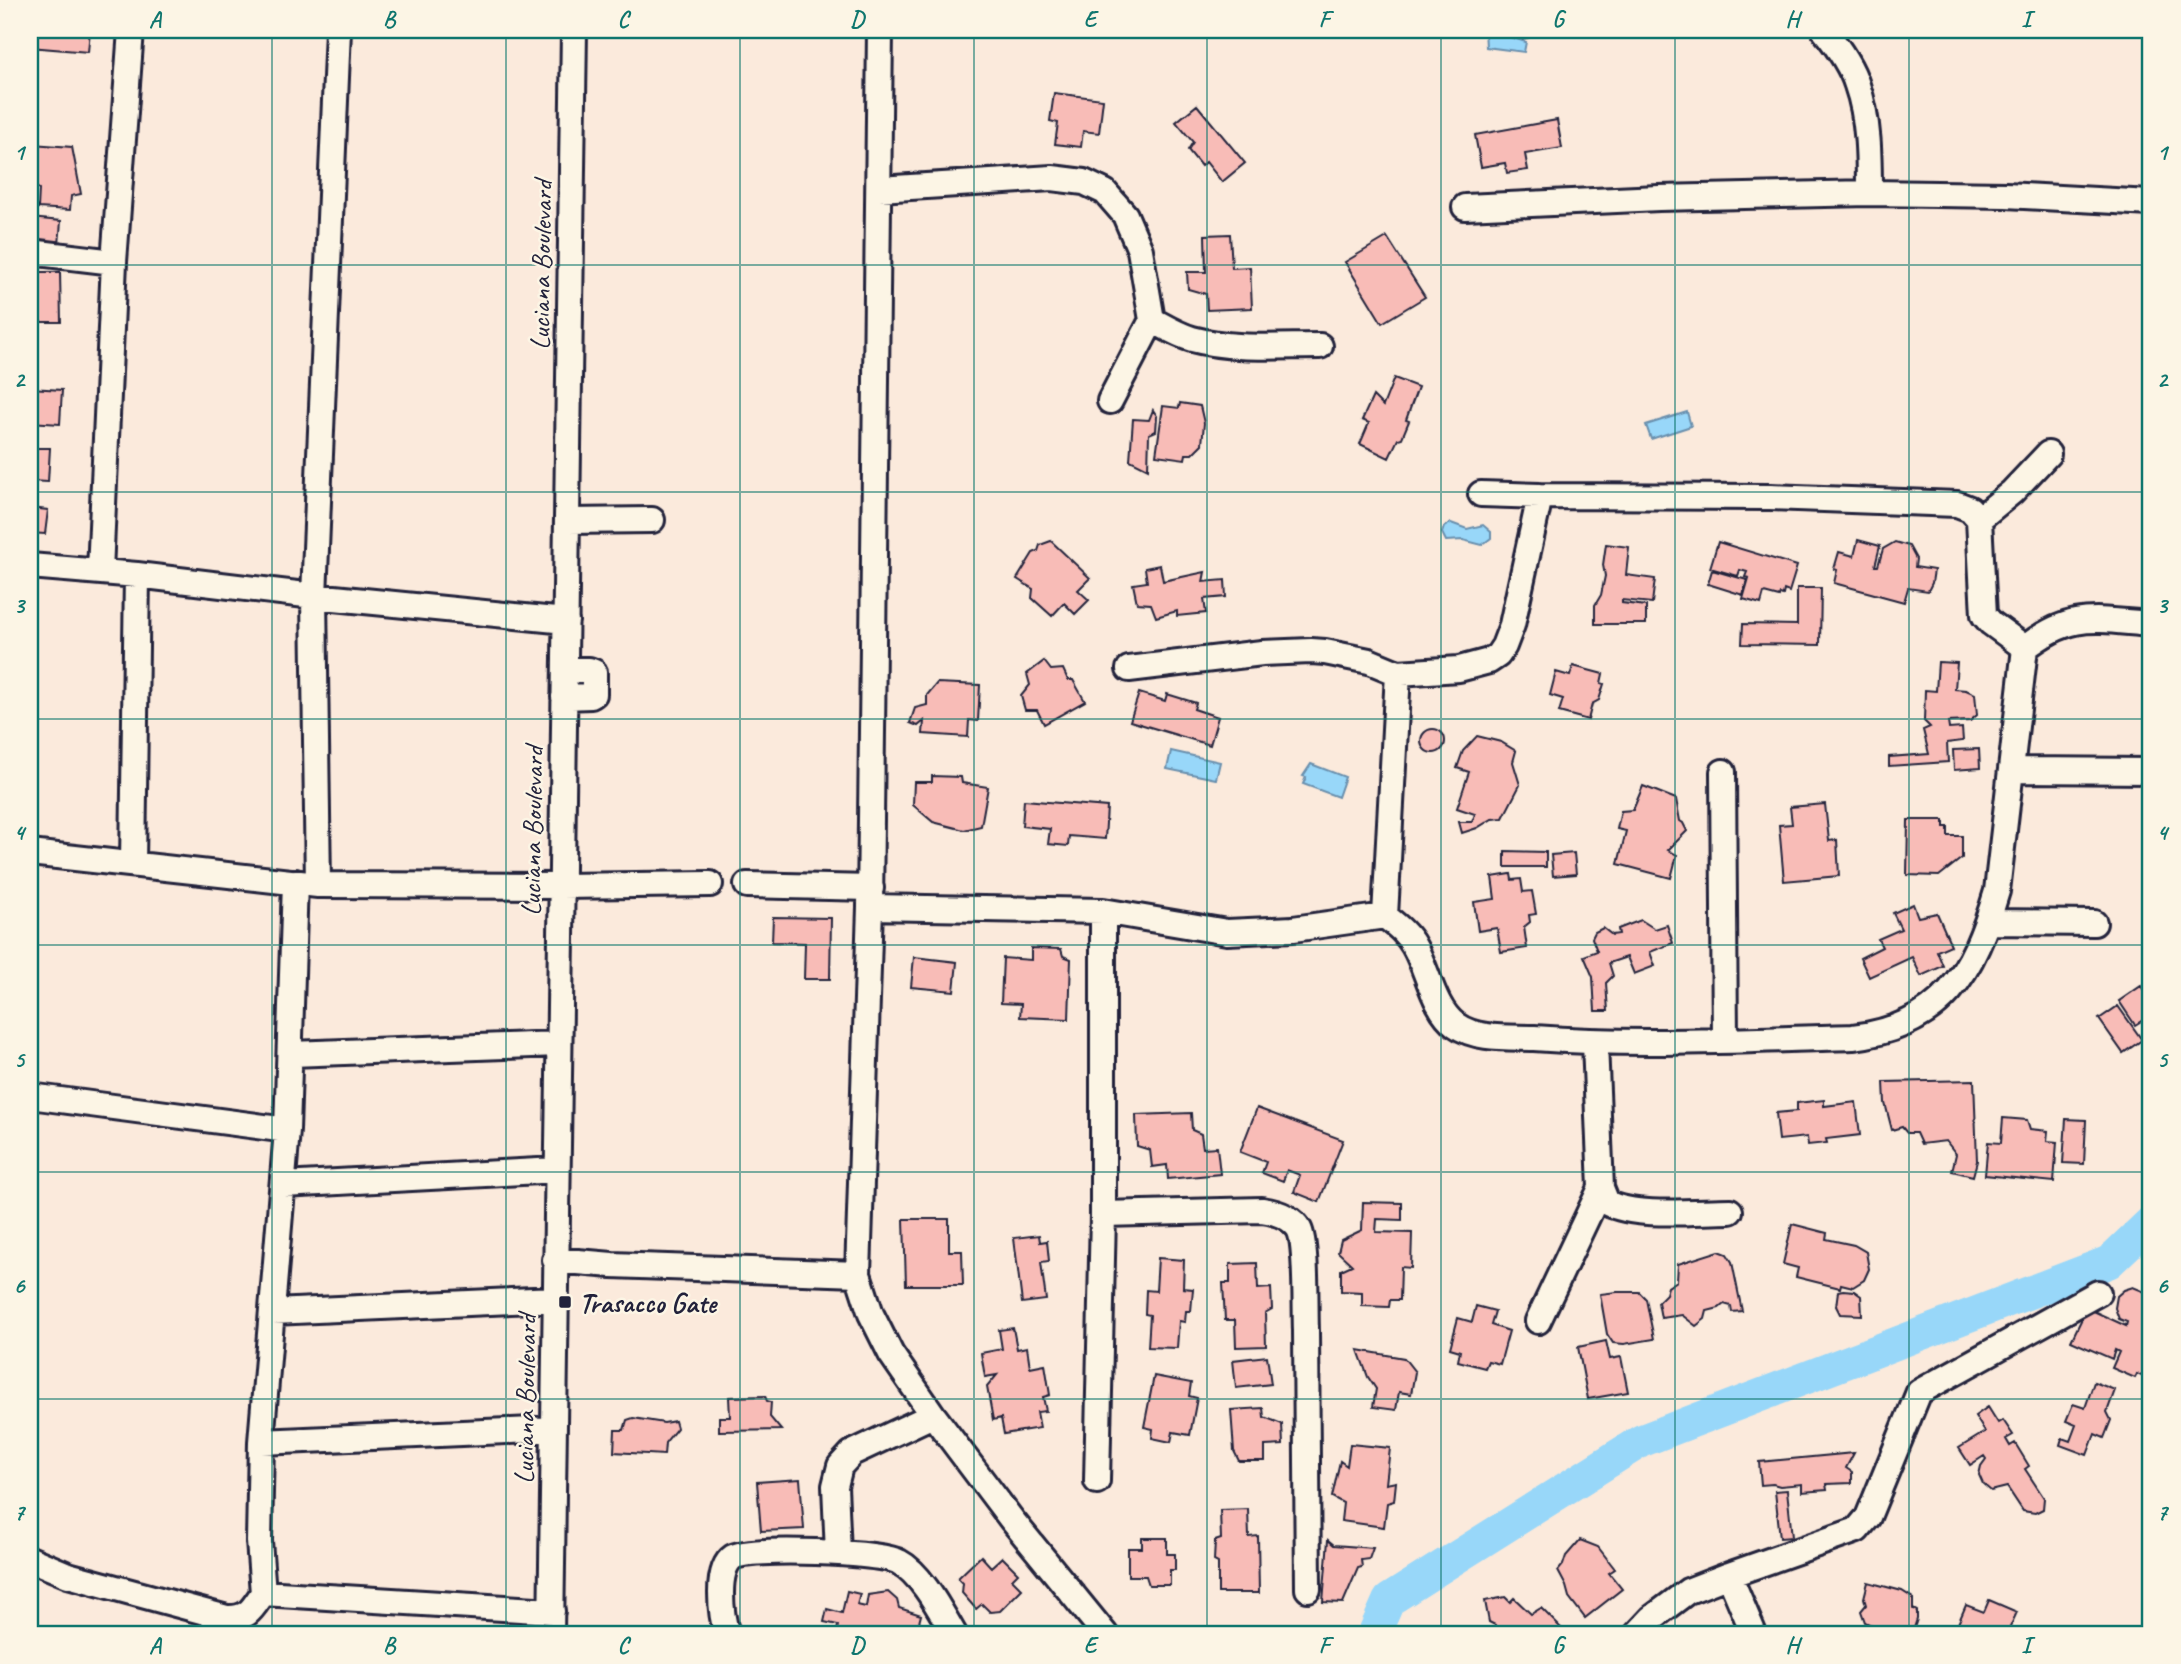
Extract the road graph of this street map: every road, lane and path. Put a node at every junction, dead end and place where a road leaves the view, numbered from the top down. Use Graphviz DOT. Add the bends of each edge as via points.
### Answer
graph roads {
  1 [pos="131,30"];
  2 [pos="338,30"];
  3 [pos="575,30"];
  4 [pos="880,30"];
  5 [pos="1824,30"];
  6 [pos="879,189"];
  7 [pos="1869,192"];
  8 [pos="2151,203"];
  9 [pos="1465,208"];
  10 [pos="30,253"];
  11 [pos="114,262"];
  12 [pos="1152,320"];
  13 [pos="1320,346"];
  14 [pos="1110,401"];
  15 [pos="2048,454"];
  16 [pos="1481,494"];
  17 [pos="1540,496"];
  18 [pos="1979,519"];
  19 [pos="652,520"];
  20 [pos="568,521"];
  21 [pos="30,566"];
  22 [pos="100,571"];
  23 [pos="138,575"];
  24 [pos="314,596"];
  25 [pos="566,621"];
  26 [pos="2151,624"];
  27 [pos="2025,648"];
  28 [pos="1129,669"];
  29 [pos="1398,673"];
  30 [pos="2011,770"];
  31 [pos="2151,771"];
  32 [pos="1723,772"];
  33 [pos="30,853"];
  34 [pos="133,864"];
  35 [pos="307,883"];
  36 [pos="710,884"];
  37 [pos="747,885"];
  38 [pos="561,886"];
  39 [pos="870,898"];
  40 [pos="1103,911"];
  41 [pos="1385,916"];
  42 [pos="1988,922"];
  43 [pos="2094,923"];
  44 [pos="1725,1041"];
  45 [pos="1595,1042"];
  46 [pos="558,1044"];
  47 [pos="291,1054"];
  48 [pos="30,1096"];
  49 [pos="287,1130"];
  50 [pos="557,1170"];
  51 [pos="283,1185"];
  52 [pos="1601,1188"];
  53 [pos="1730,1211"];
  54 [pos="1103,1213"];
  55 [pos="555,1261"];
  56 [pos="858,1274"];
  57 [pos="2098,1293"];
  58 [pos="555,1299"];
  59 [pos="273,1312"];
  60 [pos="1538,1321"];
  61 [pos="933,1415"];
  62 [pos="554,1429"];
  63 [pos="261,1442"];
  64 [pos="1097,1481"];
  65 [pos="838,1553"];
  66 [pos="30,1559"];
  67 [pos="1729,1575"];
  68 [pos="1308,1589"];
  69 [pos="262,1592"];
  70 [pos="552,1623"];
  71 [pos="727,1634"];
  72 [pos="954,1634"];
  73 [pos="1105,1634"];
  74 [pos="1637,1634"];
  75 [pos="1754,1634"];
  1 -- 11 [label="street"];
  2 -- 24 [label="street"];
  3 -- 20 [label="street, Luciana Boulevard"];
  4 -- 6 [label="street"];
  5 -- 7 [label="street" via="1857,85 1869,156"];
  6 -- 12 [label="street" via="1052,178 1095,187 1125,215 1140,250"];
  6 -- 39 [label="street"];
  7 -- 8 [label="street"];
  7 -- 9 [label="street"];
  10 -- 11 [label="street"];
  11 -- 22 [label="street"];
  12 -- 13 [label="street" via="1183,336 1208,342"];
  12 -- 14 [label="street"];
  15 -- 18 [label="street"];
  16 -- 17 [label="street"];
  17 -- 18 [label="street" via="1957,504"];
  17 -- 29 [label="street" via="1513,625 1498,654 1459,669"];
  18 -- 27 [label="street" via="1984,615"];
  19 -- 20 [label="street"];
  20 -- 25 [label="street, Luciana Boulevard"];
  21 -- 22 [label="street"];
  22 -- 23 [label="street"];
  23 -- 24 [label="street"];
  23 -- 34 [label="street"];
  24 -- 25 [label="street"];
  24 -- 35 [label="street"];
  25 -- 38 [label="street, Luciana Boulevard"];
  26 -- 27 [label="street" via="2084,620 2051,629"];
  27 -- 30 [label="street"];
  28 -- 29 [label="street" via="1311,651 1356,658"];
  29 -- 41 [label="street"];
  30 -- 31 [label="street"];
  30 -- 42 [label="street" via="1997,891"];
  32 -- 44 [label="street"];
  33 -- 34 [label="street"];
  34 -- 35 [label="street"];
  35 -- 38 [label="street"];
  35 -- 47 [label="street"];
  36 -- 38 [label="street"];
  37 -- 39 [label="street"];
  38 -- 46 [label="street, Luciana Boulevard"];
  39 -- 40 [label="street"];
  39 -- 56 [label="street"];
  40 -- 41 [label="street" via="1227,932 1293,929"];
  40 -- 54 [label="street"];
  41 -- 45 [label="street" via="1408,936 1437,1000 1457,1027 1494,1036"];
  42 -- 43 [label="street"];
  42 -- 44 [label="street" via="1974,956 1949,992 1909,1023 1853,1037"];
  44 -- 45 [label="street"];
  45 -- 52 [label="street"];
  46 -- 47 [label="street"];
  46 -- 50 [label="street, Luciana Boulevard"];
  47 -- 49 [label="street"];
  48 -- 49 [label="street"];
  49 -- 51 [label="street"];
  50 -- 51 [label="street"];
  50 -- 55 [label="street, Luciana Boulevard"];
  51 -- 59 [label="street"];
  52 -- 53 [label="street" via="1607,1203 1619,1209"];
  52 -- 60 [label="street"];
  54 -- 64 [label="street"];
  54 -- 68 [label="street" via="1262,1210 1276,1212 1298,1227 1304,1261"];
  55 -- 56 [label="street"];
  55 -- 58 [label="street, Luciana Boulevard"];
  56 -- 61 [label="street" via="891,1354"];
  57 -- 67 [label="street" via="1919,1392 1868,1517 1857,1530"];
  58 -- 59 [label="street"];
  58 -- 62 [label="street, Luciana Boulevard"];
  59 -- 63 [label="street"];
  61 -- 65 [label="street" via="852,1453 840,1466 835,1486"];
  61 -- 73 [label="street"];
  62 -- 63 [label="street"];
  62 -- 70 [label="street, Luciana Boulevard"];
  63 -- 69 [label="street"];
  65 -- 71 [label="street" via="754,1552 734,1557 724,1567 721,1594"];
  65 -- 72 [label="street" via="897,1560 917,1578"];
  66 -- 69 [label="street" via="68,1575 227,1618 239,1619 250,1612"];
  67 -- 74 [label="street" via="1688,1591"];
  67 -- 75 [label="street"];
  69 -- 70 [label="street"];
}
